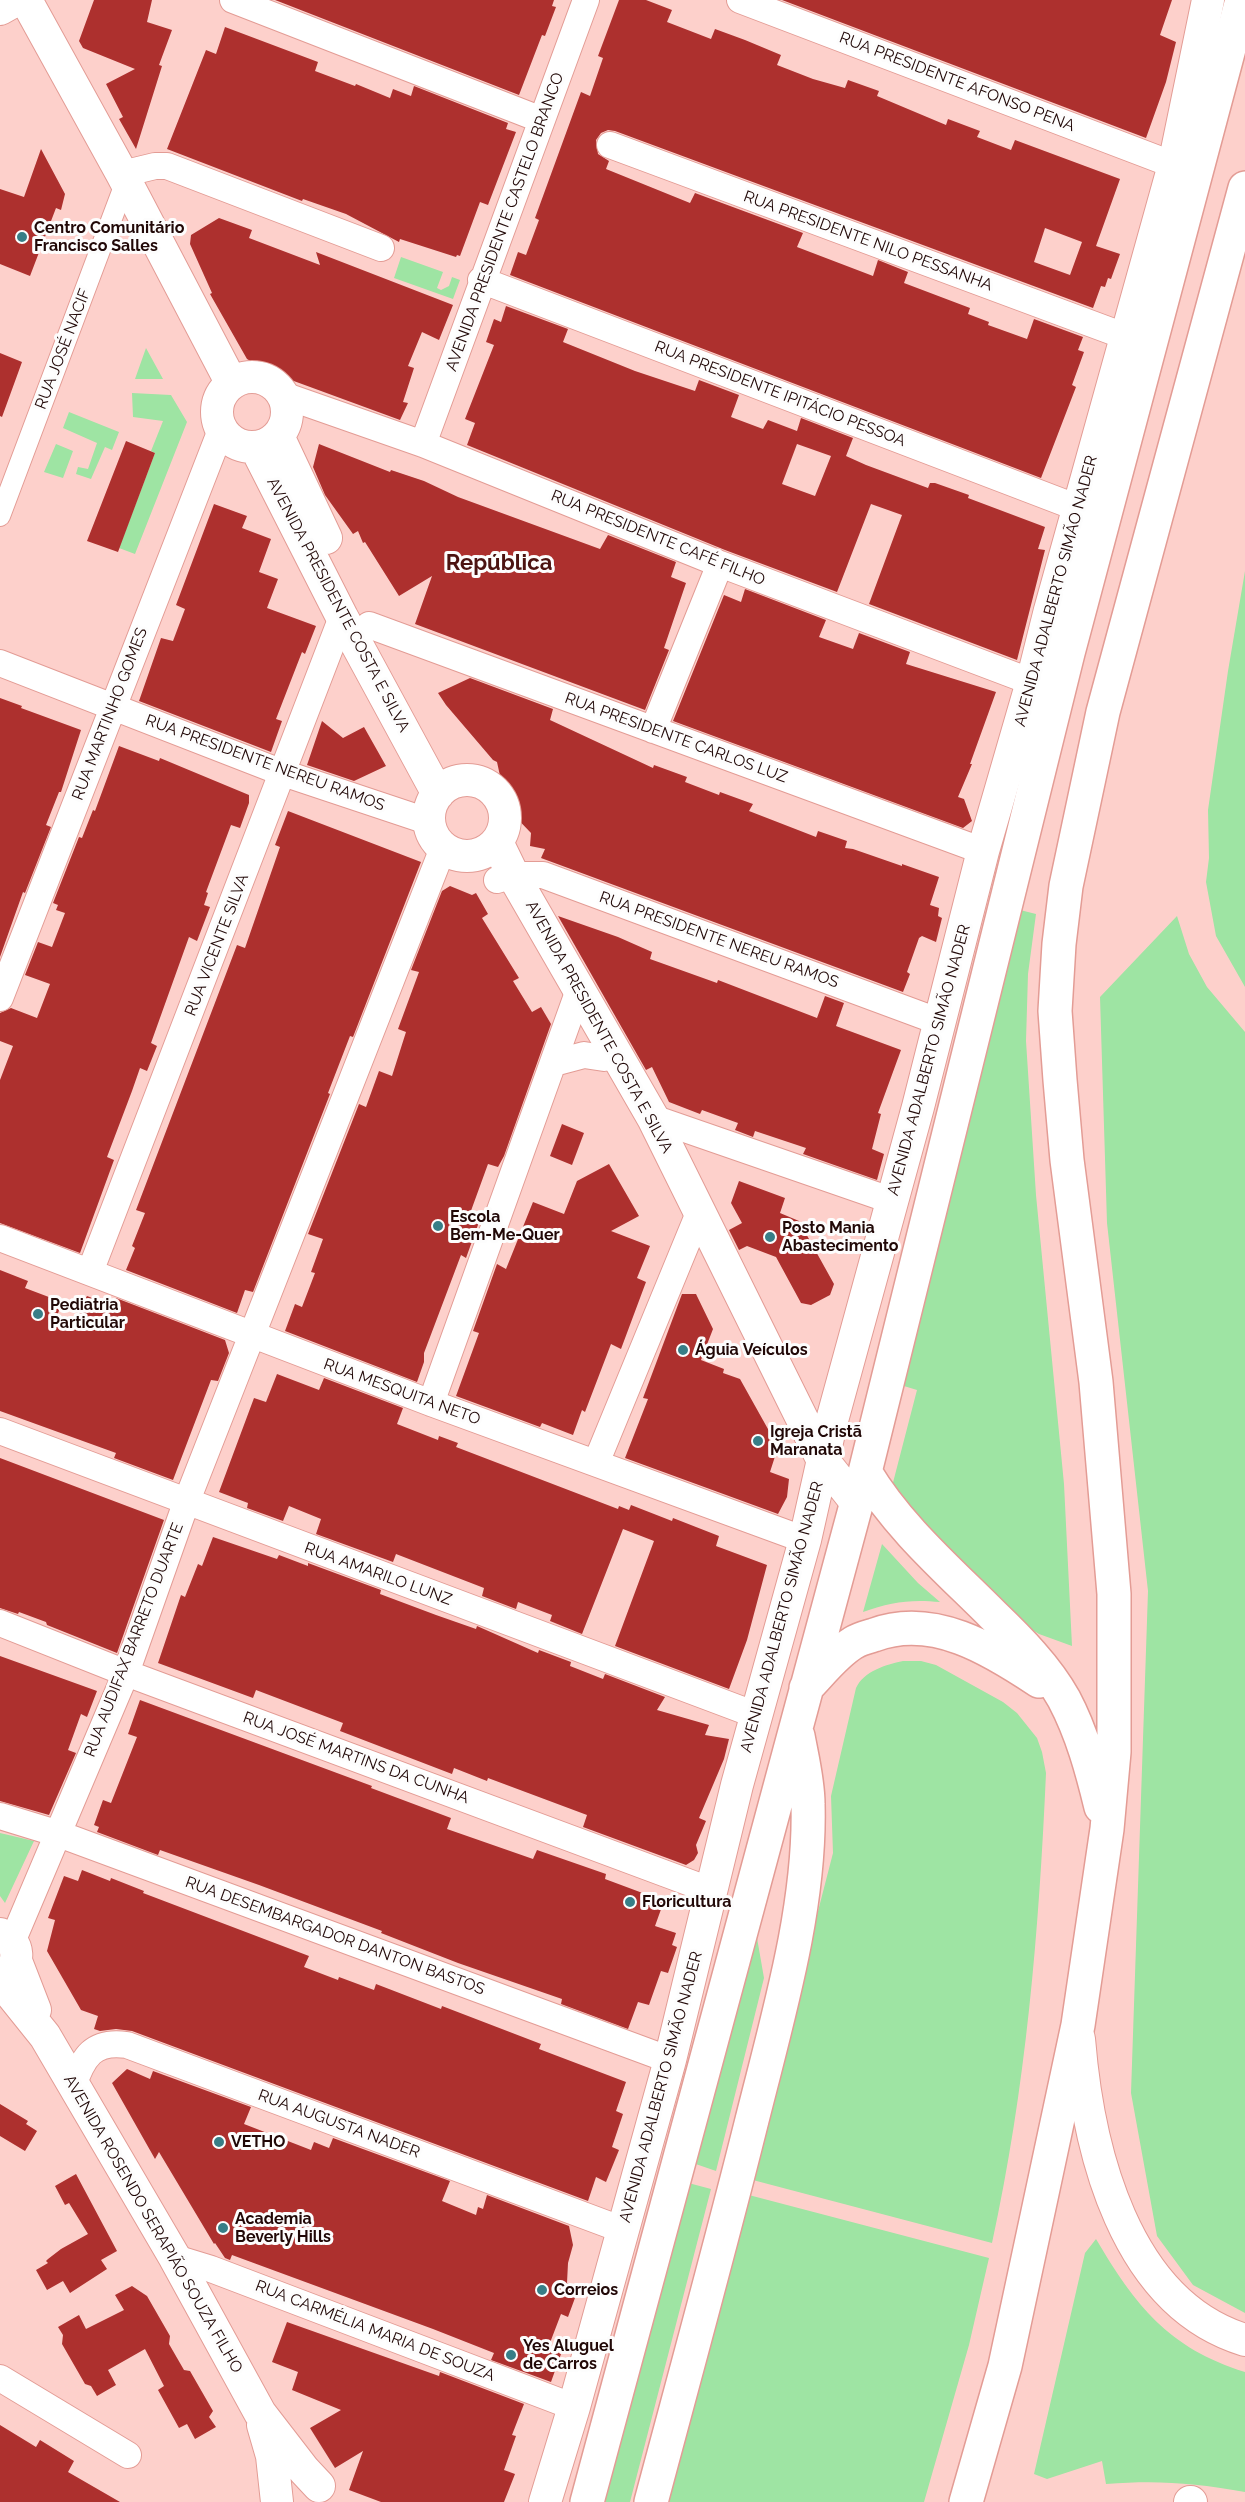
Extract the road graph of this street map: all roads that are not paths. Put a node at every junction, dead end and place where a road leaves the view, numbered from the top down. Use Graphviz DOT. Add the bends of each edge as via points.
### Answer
graph roads {
  1 [pos="16,0"];
  2 [pos="26,0"];
  3 [pos="232,0"];
  4 [pos="586,0"];
  5 [pos="740,0"];
  6 [pos="1208,0"];
  7 [pos="1242,0"];
  8 [pos="0,9"];
  9 [pos="542,120"];
  10 [pos="610,145"];
  11 [pos="1174,165"];
  12 [pos="124,178"];
  13 [pos="1245,188"];
  14 [pos="381,248"];
  15 [pos="482,280"];
  16 [pos="1127,337"];
  17 [pos="231,382"];
  18 [pos="283,395"];
  19 [pos="221,430"];
  20 [pos="267,442"];
  21 [pos="423,444"];
  22 [pos="1078,508"];
  23 [pos="0,516"];
  24 [pos="720,564"];
  25 [pos="355,621"];
  26 [pos="0,663"];
  27 [pos="1032,681"];
  28 [pos="112,707"];
  29 [pos="653,730"];
  30 [pos="283,772"];
  31 [pos="442,811"];
  32 [pos="488,848"];
  33 [pos="983,850"];
  34 [pos="505,878"];
  35 [pos="0,998"];
  36 [pos="577,999"];
  37 [pos="940,1022"];
  38 [pos="603,1058"];
  39 [pos="554,1063"];
  40 [pos="652,1118"];
  41 [pos="893,1201"];
  42 [pos="699,1213"];
  43 [pos="0,1238"];
  44 [pos="90,1272"];
  45 [pos="734,1284"];
  46 [pos="252,1336"];
  47 [pos="432,1403"];
  48 [pos="831,1424"];
  49 [pos="0,1431"];
  50 [pos="822,1459"];
  51 [pos="596,1463"];
  52 [pos="861,1487"];
  53 [pos="186,1503"];
  54 [pos="805,1540"];
  55 [pos="0,1623"];
  56 [pos="126,1672"];
  57 [pos="804,1690"];
  58 [pos="1063,1697"];
  59 [pos="756,1715"];
  60 [pos="796,1723"];
  61 [pos="0,1816"];
  62 [pos="1107,1829"];
  63 [pos="59,1834"];
  64 [pos="712,1891"];
  65 [pos="6,1959"];
  66 [pos="1078,2025"];
  67 [pos="670,2060"];
  68 [pos="73,2086"];
  69 [pos="623,2230"];
  70 [pos="175,2258"];
  71 [pos="1245,2340"];
  72 [pos="0,2378"];
  73 [pos="574,2407"];
  74 [pos="260,2413"];
  75 [pos="128,2456"];
  76 [pos="327,2494"];
  77 [pos="277,2502"];
  78 [pos="545,2502"];
  79 [pos="587,2502"];
  80 [pos="651,2502"];
  81 [pos="966,2502"];
  1 -- 8 [label="street"];
  2 -- 12 [label="street"];
  3 -- 9 [label="street"];
  4 -- 9 [label="street, AVENIDA PRESIDENTE CASTELO BRANCO"];
  5 -- 11 [label="street, RUA PRESIDENTE AFONSO PENA"];
  6 -- 11 [label="street, AVENIDA ADALBERTO SIMÃO NADER"];
  7 -- 52 [label="main road, AVENIDA ADALBERTO SIMÃO NADER" via="1071,642"];
  9 -- 15 [label="street, AVENIDA PRESIDENTE CASTELO BRANCO"];
  10 -- 16 [label="street, RUA PRESIDENTE NILO PESSANHA"];
  11 -- 16 [label="street, AVENIDA ADALBERTO SIMÃO NADER"];
  12 -- 14 [label="street" via="155,166 167,166"];
  12 -- 17 [label="street"];
  12 -- 23 [label="street, RUA JOSÉ NACIF"];
  13 -- 62 [label="main road" via="1102,712 1066,885 1059,944 1055,1011 1060,1080 1096,1382 1114,1594 1114,1752"];
  15 -- 21 [label="street, AVENIDA PRESIDENTE CASTELO BRANCO"];
  15 -- 22 [label="street, RUA PRESIDENTE IPITÁCIO PESSOA"];
  16 -- 22 [label="street, AVENIDA ADALBERTO SIMÃO NADER"];
  17 -- 18 [label="street" via="260,377 273,383"];
  17 -- 19 [label="street" via="217,404 216,418"];
  18 -- 20 [label="street" via="287,405 284,427"];
  18 -- 21 [label="street, RUA PRESIDENTE CAFÉ FILHO"];
  19 -- 20 [label="street" via="230,441 243,446"];
  19 -- 28 [label="street, RUA MARTINHO GOMES"];
  20 -- 25 [label="street, AVENIDA PRESIDENTE COSTA E SILVA"];
  21 -- 24 [label="street, RUA PRESIDENTE CAFÉ FILHO"];
  22 -- 27 [label="street, AVENIDA ADALBERTO SIMÃO NADER"];
  24 -- 27 [label="street, RUA PRESIDENTE CAFÉ FILHO"];
  24 -- 29 [label="street"];
  25 -- 29 [label="street, RUA PRESIDENTE CARLOS LUZ"];
  25 -- 30 [label="street, RUA VICENTE SILVA"];
  25 -- 31 [label="street, AVENIDA PRESIDENTE COSTA E SILVA"];
  26 -- 28 [label="street, RUA PRESIDENTE NEREU RAMOS"];
  27 -- 33 [label="street, AVENIDA ADALBERTO SIMÃO NADER"];
  28 -- 30 [label="street, RUA PRESIDENTE NEREU RAMOS"];
  28 -- 35 [label="street, RUA MARTINHO GOMES"];
  29 -- 33 [label="street, RUA PRESIDENTE CARLOS LUZ"];
  30 -- 31 [label="street, RUA PRESIDENTE NEREU RAMOS"];
  30 -- 44 [label="street, RUA VICENTE SILVA"];
  31 -- 32 [label="street" via="454,854 467,856"];
  31 -- 32 [label="street" via="470,780 483,784 498,797 505,816 504,830"];
  31 -- 46 [label="street"];
  32 -- 34 [label="street, AVENIDA PRESIDENTE COSTA E SILVA"];
  33 -- 37 [label="street, AVENIDA ADALBERTO SIMÃO NADER"];
  34 -- 36 [label="street, AVENIDA PRESIDENTE COSTA E SILVA"];
  34 -- 37 [label="street, RUA PRESIDENTE NEREU RAMOS" via="543,875"];
  36 -- 38 [label="street, AVENIDA PRESIDENTE COSTA E SILVA"];
  36 -- 39 [label="street"];
  36 -- 40 [label="street, AVENIDA PRESIDENTE COSTA E SILVA"];
  37 -- 41 [label="street, AVENIDA ADALBERTO SIMÃO NADER"];
  38 -- 39 [label="street" via="584,1055"];
  38 -- 42 [label="street, AVENIDA PRESIDENTE COSTA E SILVA"];
  39 -- 47 [label="street"];
  40 -- 41 [label="street"];
  40 -- 42 [label="street, AVENIDA PRESIDENTE COSTA E SILVA"];
  41 -- 48 [label="street, AVENIDA ADALBERTO SIMÃO NADER"];
  42 -- 45 [label="street, AVENIDA PRESIDENTE COSTA E SILVA"];
  42 -- 51 [label="street"];
  43 -- 44 [label="street, RUA MESQUITA NETO"];
  44 -- 46 [label="street, RUA MESQUITA NETO"];
  45 -- 48 [label="street, AVENIDA PRESIDENTE COSTA E SILVA"];
  45 -- 50 [label="street, AVENIDA PRESIDENTE COSTA E SILVA"];
  46 -- 47 [label="street, RUA MESQUITA NETO"];
  46 -- 53 [label="street, RUA AUDIFAX BARRETO DUARTE"];
  47 -- 51 [label="street, RUA MESQUITA NETO"];
  48 -- 50 [label="street, AVENIDA ADALBERTO SIMÃO NADER"];
  48 -- 52 [label="street, AVENIDA PRESIDENTE COSTA E SILVA"];
  49 -- 53 [label="street, RUA AMARILO LUNZ"];
  50 -- 52 [label="street, AVENIDA PRESIDENTE COSTA E SILVA"];
  50 -- 54 [label="street, AVENIDA ADALBERTO SIMÃO NADER"];
  51 -- 54 [label="street, RUA MESQUITA NETO"];
  52 -- 57 [label="main road, AVENIDA ADALBERTO SIMÃO NADER"];
  52 -- 58 [label="main road" via="882,1499 1027,1650"];
  53 -- 56 [label="street, RUA AUDIFAX BARRETO DUARTE"];
  53 -- 59 [label="street, RUA AMARILO LUNZ"];
  54 -- 59 [label="street, AVENIDA ADALBERTO SIMÃO NADER"];
  55 -- 56 [label="street, RUA JOSÉ MARTINS DA CUNHA"];
  56 -- 63 [label="street, RUA AUDIFAX BARRETO DUARTE"];
  56 -- 64 [label="street, RUA JOSÉ MARTINS DA CUNHA"];
  57 -- 58 [label="main road" via="853,1643 892,1628 910,1627 955,1634 1005,1658"];
  57 -- 60 [label="main road, AVENIDA ADALBERTO SIMÃO NADER"];
  58 -- 62 [label="main road" via="1085,1747"];
  59 -- 64 [label="street, AVENIDA ADALBERTO SIMÃO NADER"];
  60 -- 79 [label="main road, AVENIDA ADALBERTO SIMÃO NADER"];
  60 -- 80 [label="main road" via="808,1802 800,1905 784,1990 736,2184"];
  61 -- 63 [label="street, RUA DESEMBARGADOR DANTON BASTOS"];
  62 -- 66 [label="main road"];
  63 -- 65 [label="street, RUA AUDIFAX BARRETO DUARTE"];
  63 -- 67 [label="street, RUA DESEMBARGADOR DANTON BASTOS"];
  64 -- 67 [label="street, AVENIDA ADALBERTO SIMÃO NADER"];
  65 -- 68 [label="street, AVENIDA ROSENDO SERAPIÃO SOUZA FILHO"];
  66 -- 71 [label="street" via="1083,2085 1094,2134 1134,2247 1157,2280 1183,2306"];
  66 -- 81 [label="main road" via="1005,2366"];
  67 -- 69 [label="street, AVENIDA ADALBERTO SIMÃO NADER"];
  68 -- 69 [label="street, RUA AUGUSTA NADER" via="80,2065 91,2052 110,2044 127,2045"];
  68 -- 70 [label="street, AVENIDA ROSENDO SERAPIÃO SOUZA FILHO"];
  69 -- 73 [label="street, AVENIDA ADALBERTO SIMÃO NADER"];
  70 -- 73 [label="street, RUA CARMÉLIA MARIA DE SOUZA"];
  70 -- 74 [label="street, AVENIDA ROSENDO SERAPIÃO SOUZA FILHO"];
  72 -- 75 [label="street"];
  73 -- 78 [label="street, AVENIDA ADALBERTO SIMÃO NADER"];
  74 -- 76 [label="street, AVENIDA ROSENDO SERAPIÃO SOUZA FILHO"];
  74 -- 77 [label="street, AVENIDA ROSENDO SERAPIÃO SOUZA FILHO" via="272,2456"];
  76 -- 77 [label="street" via="309,2483 290,2487"];
}
